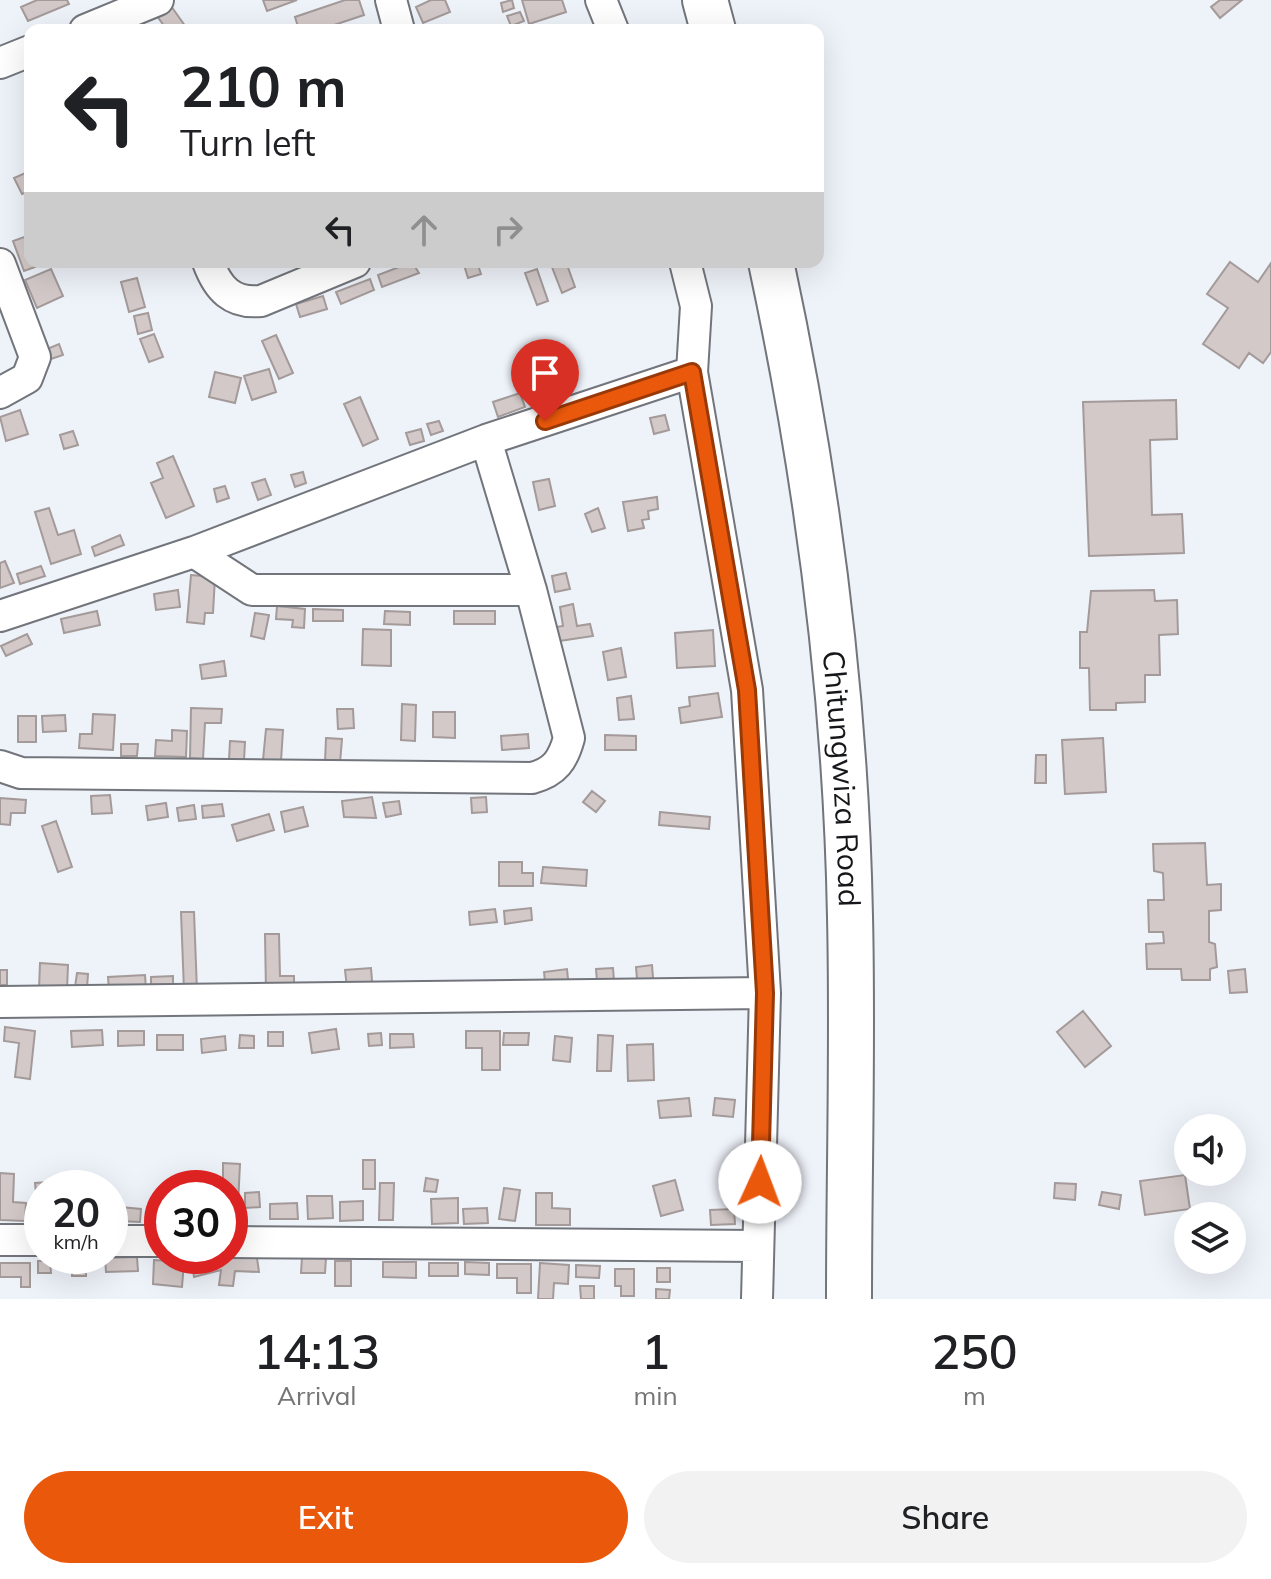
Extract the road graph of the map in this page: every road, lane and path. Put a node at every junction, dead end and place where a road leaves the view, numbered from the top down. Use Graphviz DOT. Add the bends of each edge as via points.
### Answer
graph roads {
  1 [pos="158,0"];
  2 [pos="391,0"];
  3 [pos="601,0"];
  4 [pos="705,0"];
  5 [pos="124,23"];
  6 [pos="397,24"];
  7 [pos="611,24"];
  8 [pos="711,24"];
  9 [pos="24,53"];
  10 [pos="0,63"];
  11 [pos="0,264"];
  12 [pos="211,268"];
  13 [pos="341,268"];
  14 [pos="686,268"];
  15 [pos="772,268"];
  16 [pos="692,372"];
  17 [pos="0,393"];
  18 [pos="486,440"];
  19 [pos="194,552"];
  20 [pos="531,590"];
  21 [pos="0,616"];
  22 [pos="0,766"];
  23 [pos="765,993"];
  24 [pos="0,1002"];
  25 [pos="0,1240"];
  26 [pos="24,1240"];
  27 [pos="248,1242"];
  28 [pos="758,1246"];
  29 [pos="757,1299"];
  30 [pos="849,1299"];
  1 -- 5 [label="street"];
  2 -- 6 [label="street"];
  3 -- 7 [label="street"];
  4 -- 8 [label="main road"];
  9 -- 10 [label="street"];
  11 -- 17 [label="street" via="35,357 27,378"];
  12 -- 13 [label="street" via="223,290 245,303"];
  14 -- 16 [label="street" via="696,306"];
  15 -- 30 [label="main road, Chitungwiza Road" via="820,539 838,723 850,915"];
  16 -- 18 [label="street"];
  16 -- 23 [label="street" via="747,690"];
  18 -- 19 [label="street"];
  18 -- 20 [label="street"];
  19 -- 20 [label="street" via="238,584 260,591"];
  19 -- 21 [label="street"];
  20 -- 22 [label="street" via="569,738 564,757 545,775 21,773"];
  23 -- 24 [label="street"];
  23 -- 28 [label="street"];
  25 -- 26 [label="street"];
  27 -- 28 [label="street"];
  28 -- 29 [label="street"];
}
